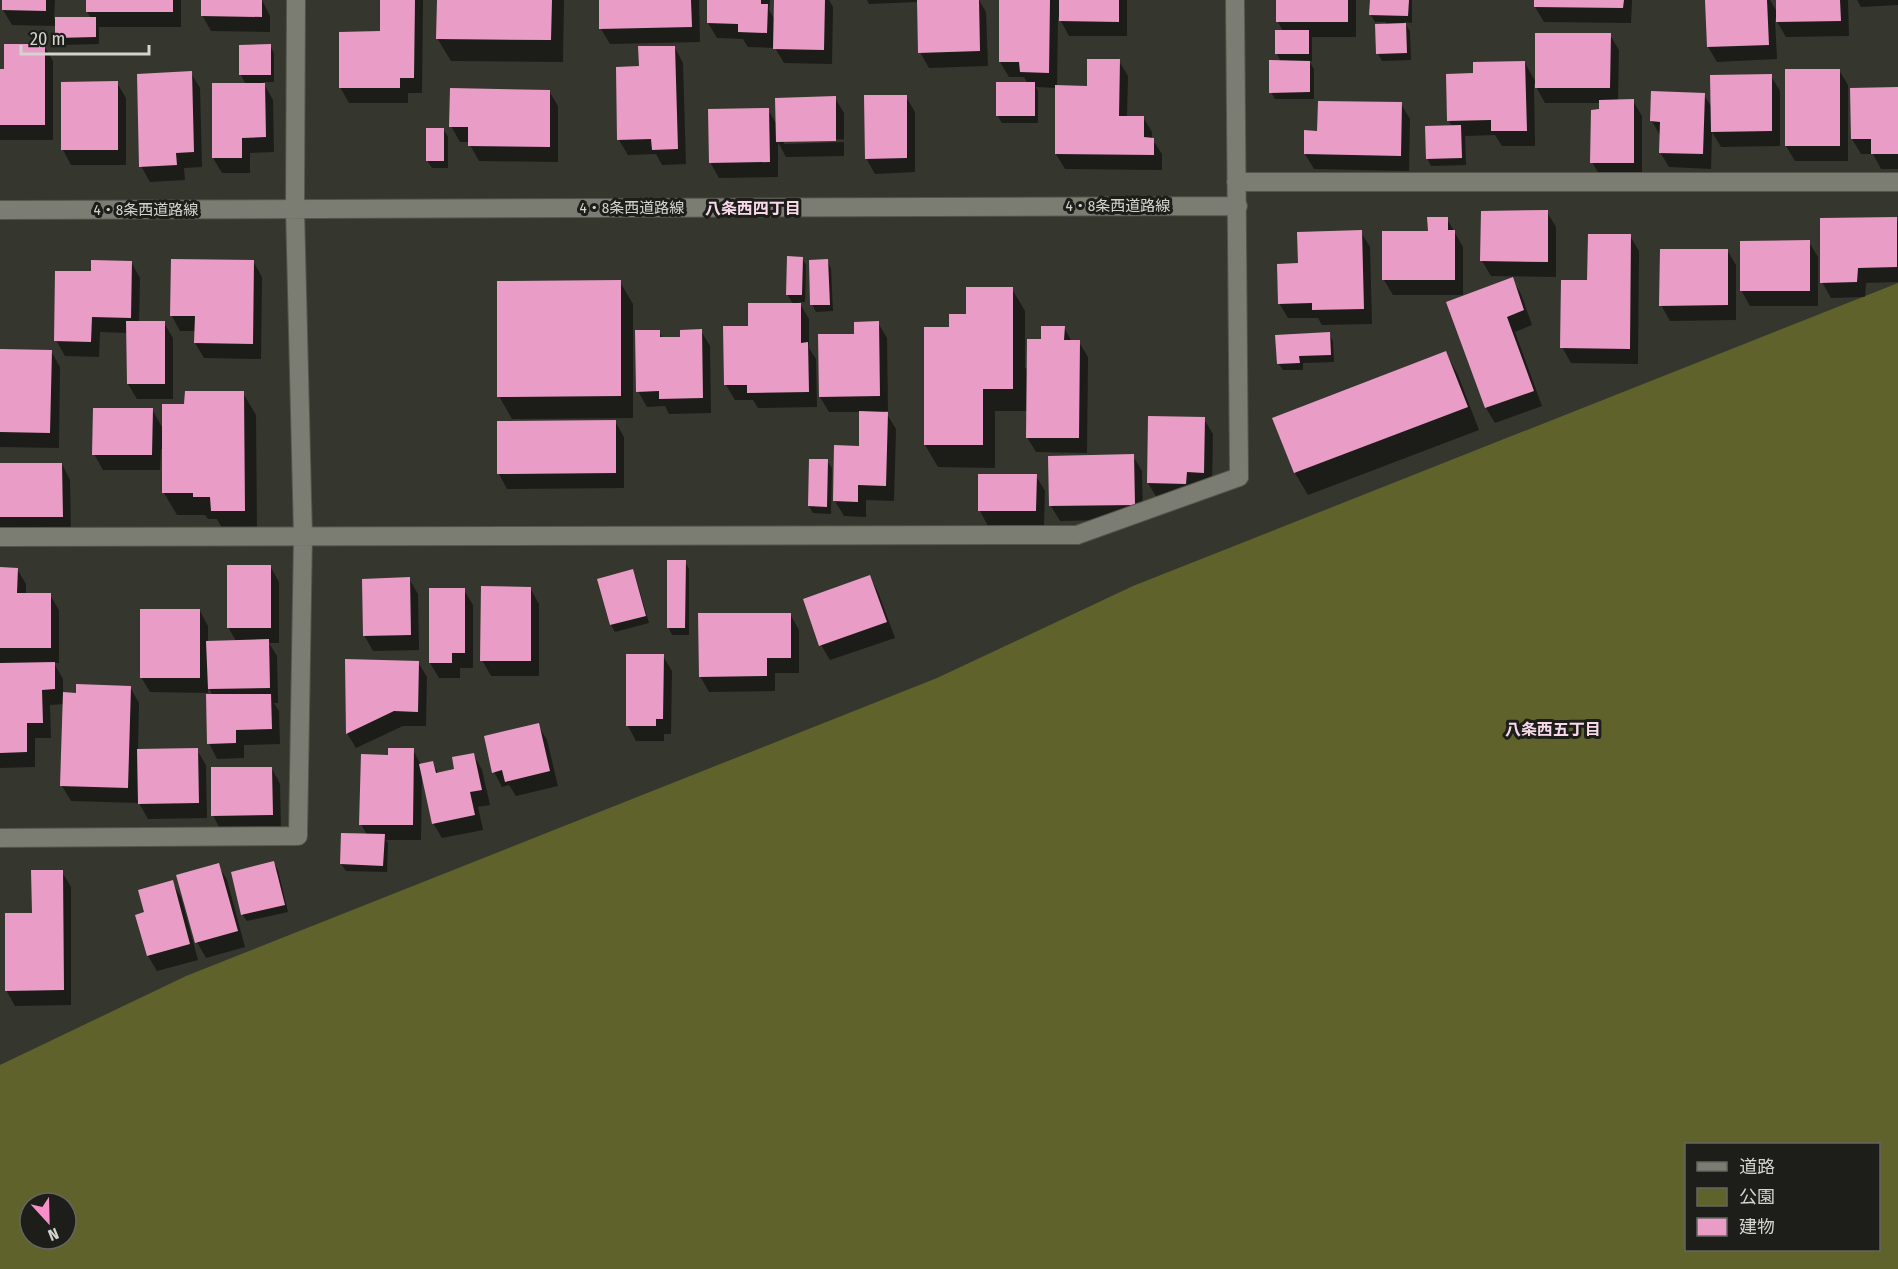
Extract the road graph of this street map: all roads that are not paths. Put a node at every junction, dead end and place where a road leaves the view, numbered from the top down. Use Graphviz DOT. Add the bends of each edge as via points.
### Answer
graph roads {
  1 [pos="296,0"];
  2 [pos="1235,0"];
  3 [pos="1236,182"];
  4 [pos="1898,182"];
  5 [pos="1238,206"];
  6 [pos="295,209"];
  7 [pos="0,210"];
  8 [pos="303,536"];
  9 [pos="0,537"];
  10 [pos="0,838"];
  1 -- 6 [label="street"];
  2 -- 3 [label="street"];
  3 -- 4 [label="street"];
  3 -- 5 [label="street"];
  5 -- 6 [label="street, 4・8条西道路線"];
  5 -- 8 [label="street" via="1239,477 1077,535"];
  6 -- 7 [label="street, 4・8条西道路線"];
  6 -- 8 [label="street"];
  8 -- 9 [label="street"];
  8 -- 10 [label="street" via="298,836"];
}
